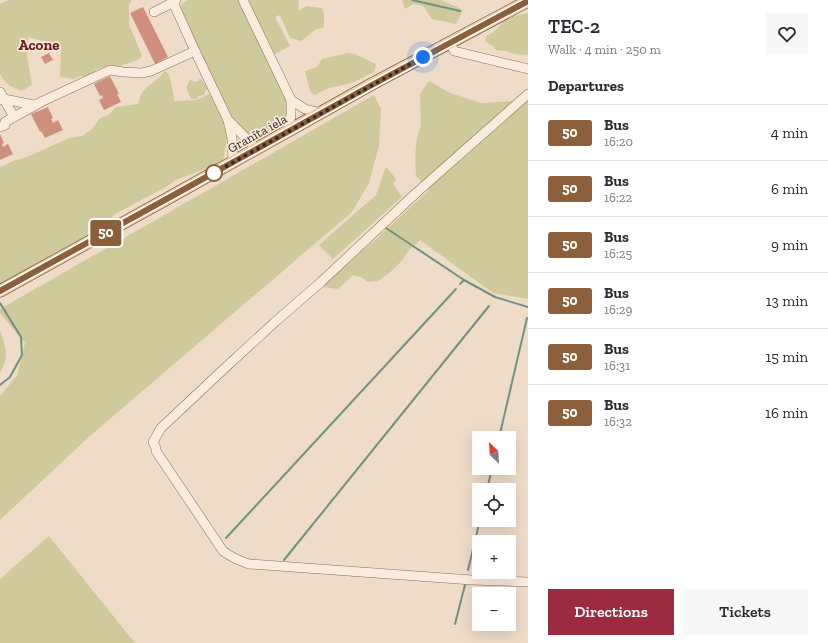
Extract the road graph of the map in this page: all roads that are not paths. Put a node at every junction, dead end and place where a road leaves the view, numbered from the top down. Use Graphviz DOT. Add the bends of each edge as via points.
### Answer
graph roads {
  1 [pos="243,0"];
  2 [pos="174,1"];
  3 [pos="528,1"];
  4 [pos="154,12"];
  5 [pos="450,42"];
  6 [pos="195,51"];
  7 [pos="528,68"];
  8 [pos="528,94"];
  9 [pos="1,97"];
  10 [pos="291,100"];
  11 [pos="34,105"];
  12 [pos="321,113"];
  13 [pos="0,114"];
  14 [pos="14,117"];
  15 [pos="228,120"];
  16 [pos="2,125"];
  17 [pos="287,132"];
  18 [pos="257,148"];
  19 [pos="232,162"];
  20 [pos="0,291"];
  21 [pos="528,582"];
  1 -- 10 [label="street"];
  2 -- 4 [label="street"];
  2 -- 6 [label="street"];
  3 -- 5 [label="main road, Granīta iela"];
  5 -- 7 [label="street" via="454,51"];
  5 -- 12 [label="main road, Granīta iela"];
  6 -- 11 [label="street" via="142,74 110,70"];
  6 -- 15 [label="street"];
  8 -- 21 [label="street" via="275,322 161,428 153,442 223,551 237,560 250,564"];
  9 -- 11 [label="street"];
  9 -- 14 [label="street"];
  10 -- 12 [label="street" via="305,109"];
  10 -- 17 [label="street"];
  11 -- 14 [label="street"];
  12 -- 17 [label="main road, Granīta iela"];
  13 -- 16 [label="street"];
  14 -- 16 [label="street"];
  15 -- 18 [label="street"];
  15 -- 19 [label="street" via="232,138"];
  17 -- 18 [label="main road, Granīta iela"];
  18 -- 19 [label="main road, Granīta iela"];
  19 -- 20 [label="main road, Granīta iela"];
}
